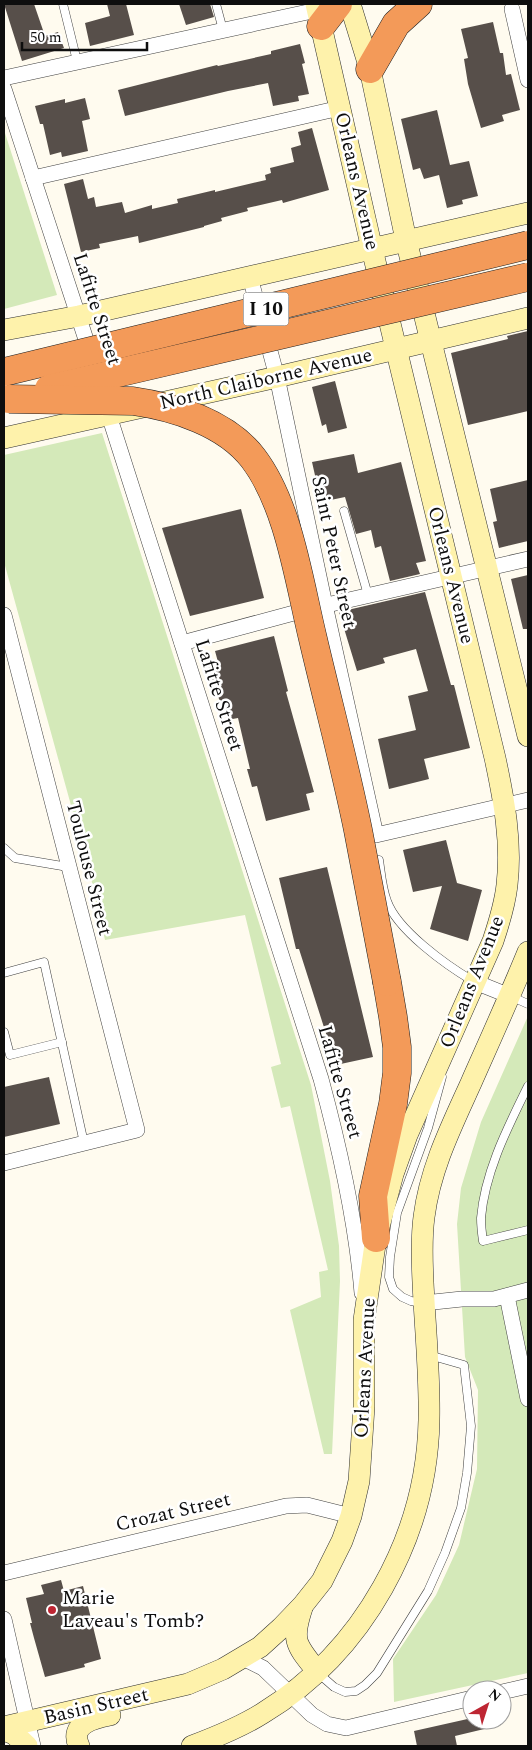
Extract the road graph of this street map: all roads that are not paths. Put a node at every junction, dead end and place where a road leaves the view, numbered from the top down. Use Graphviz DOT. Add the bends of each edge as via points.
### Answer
graph roads {
  1 [pos="63,4"];
  2 [pos="216,4"];
  3 [pos="350,4"];
  4 [pos="418,4"];
  5 [pos="512,10"];
  6 [pos="323,11"];
  7 [pos="223,30"];
  8 [pos="77,61"];
  9 [pos="370,69"];
  10 [pos="4,78"];
  11 [pos="528,80"];
  12 [pos="4,89"];
  13 [pos="340,108"];
  14 [pos="33,178"];
  15 [pos="528,213"];
  16 [pos="406,240"];
  17 [pos="528,245"];
  18 [pos="372,249"];
  19 [pos="250,277"];
  20 [pos="528,277"];
  21 [pos="79,316"];
  22 [pos="528,318"];
  23 [pos="4,330"];
  24 [pos="432,340"];
  25 [pos="396,349"];
  26 [pos="4,372"];
  27 [pos="277,377"];
  28 [pos="6,399"];
  29 [pos="109,414"];
  30 [pos="4,438"];
  31 [pos="344,511"];
  32 [pos="528,559"];
  33 [pos="488,568"];
  34 [pos="452,576"];
  35 [pos="368,595"];
  36 [pos="325,605"];
  37 [pos="4,615"];
  38 [pos="182,643"];
  39 [pos="528,736"];
  40 [pos="528,800"];
  41 [pos="506,805"];
  42 [pos="4,848"];
  43 [pos="379,860"];
  44 [pos="68,867"];
  45 [pos="528,952"];
  46 [pos="4,973"];
  47 [pos="475,982"];
  48 [pos="519,1000"];
  49 [pos="4,1032"];
  50 [pos="450,1039"];
  51 [pos="62,1042"];
  52 [pos="528,1086"];
  53 [pos="84,1143"];
  54 [pos="4,1163"];
  55 [pos="528,1230"];
  56 [pos="376,1238"];
  57 [pos="528,1290"];
  58 [pos="507,1296"];
  59 [pos="424,1303"];
  60 [pos="364,1320"];
  61 [pos="427,1354"];
  62 [pos="528,1399"];
  63 [pos="351,1516"];
  64 [pos="4,1573"];
  65 [pos="303,1605"];
  66 [pos="4,1619"];
  67 [pos="243,1658"];
  68 [pos="317,1671"];
  69 [pos="196,1681"];
  70 [pos="528,1686"];
  71 [pos="512,1690"];
  72 [pos="290,1694"];
  73 [pos="462,1700"];
  74 [pos="28,1722"];
  75 [pos="4,1729"];
  76 [pos="26,1746"];
  77 [pos="33,1746"];
  78 [pos="79,1746"];
  79 [pos="192,1746"];
  1 -- 8 [label="lane"];
  2 -- 7 [label="lane"];
  3 -- 9 [label="street, Orleans Avenue"];
  4 -- 9 [label="highway" via="396,24"];
  5 -- 11 [label="street"];
  6 -- 7 [label="street"];
  6 -- 13 [label="street, Orleans Avenue"];
  7 -- 8 [label="street"];
  8 -- 10 [label="street"];
  9 -- 16 [label="street, Orleans Avenue"];
  12 -- 14 [label="street, Lafitte Street"];
  13 -- 14 [label="street"];
  13 -- 18 [label="street, Orleans Avenue"];
  14 -- 21 [label="street, Lafitte Street"];
  15 -- 16 [label="street"];
  16 -- 18 [label="street"];
  16 -- 24 [label="street, Orleans Avenue"];
  17 -- 26 [label="highway, I 10, bridge"];
  18 -- 19 [label="street"];
  18 -- 25 [label="street, Orleans Avenue"];
  19 -- 21 [label="street"];
  19 -- 27 [label="street, Saint Peter Street"];
  20 -- 28 [label="highway, I 10, bridge"];
  21 -- 23 [label="street"];
  21 -- 29 [label="street, Lafitte Street"];
  22 -- 24 [label="street, North Claiborne Avenue"];
  24 -- 25 [label="street, North Claiborne Avenue"];
  24 -- 33 [label="street, Orleans Avenue"];
  25 -- 27 [label="street, North Claiborne Avenue"];
  25 -- 34 [label="street, Orleans Avenue"];
  27 -- 29 [label="street, North Claiborne Avenue"];
  27 -- 36 [label="street, Saint Peter Street"];
  28 -- 56 [label="highway, bridge" via="148,403 214,425 251,456 265,475 288,534 358,829 394,1018 397,1073 394,1104 373,1196"];
  29 -- 30 [label="street, North Claiborne Avenue"];
  29 -- 38 [label="street, Lafitte Street"];
  31 -- 35 [label="lane"];
  32 -- 33 [label="street"];
  33 -- 34 [label="street"];
  33 -- 39 [label="street, Orleans Avenue"];
  34 -- 35 [label="street"];
  34 -- 41 [label="street, Orleans Avenue"];
  35 -- 36 [label="street"];
  36 -- 38 [label="street"];
  36 -- 41 [label="street, Saint Peter Street" via="376,836"];
  37 -- 44 [label="street, Toulouse Street"];
  38 -- 60 [label="street, Lafitte Street" via="321,1079 358,1250"];
  40 -- 41 [label="street"];
  41 -- 47 [label="street, Orleans Avenue" via="507,886 493,942"];
  42 -- 44 [label="lane" via="16,858"];
  43 -- 47 [label="lane" via="387,902 397,921 453,969"];
  44 -- 53 [label="street, Toulouse Street" via="136,1130"];
  45 -- 48 [label="street, Orleans Avenue"];
  46 -- 51 [label="lane" via="44,962"];
  47 -- 48 [label="street"];
  47 -- 50 [label="street, Orleans Avenue"];
  48 -- 59 [label="street, Orleans Avenue" via="440,1150 423,1219"];
  49 -- 51 [label="lane" via="10,1055"];
  50 -- 56 [label="street, Orleans Avenue" via="407,1135"];
  50 -- 59 [label="lane" via="438,1095 397,1213 390,1257 389,1277 393,1289 402,1297"];
  51 -- 53 [label="lane"];
  52 -- 55 [label="lane" via="495,1162 481,1219 483,1241"];
  53 -- 54 [label="street"];
  56 -- 60 [label="street, Orleans Avenue"];
  57 -- 58 [label="street"];
  58 -- 59 [label="street"];
  58 -- 62 [label="street"];
  59 -- 61 [label="street, Orleans Avenue"];
  60 -- 63 [label="street, Orleans Avenue" via="360,1472"];
  61 -- 68 [label="street, Orleans Avenue" via="427,1450 412,1521 400,1553 372,1606 350,1636"];
  61 -- 68 [label="lane" via="464,1365 471,1426 467,1473 446,1553 428,1591 377,1673 365,1685 356,1691 345,1692 334,1687"];
  63 -- 64 [label="street, Crozat Street" via="307,1505 286,1506"];
  63 -- 65 [label="street, Orleans Avenue" via="332,1563"];
  65 -- 67 [label="street, Orleans Avenue" via="267,1641"];
  65 -- 68 [label="street" via="296,1627 296,1640"];
  66 -- 74 [label="street"];
  67 -- 69 [label="street, Orleans Avenue"];
  67 -- 72 [label="street" via="263,1668"];
  68 -- 72 [label="street, Orleans Avenue"];
  69 -- 74 [label="street, Basin Street"];
  69 -- 78 [label="street" via="181,1694 146,1709 92,1718 82,1725 77,1734"];
  70 -- 71 [label="street"];
  72 -- 73 [label="street" via="312,1715 328,1724 346,1728"];
  72 -- 79 [label="street, Orleans Avenue" via="263,1713"];
  74 -- 75 [label="street, Basin Street"];
  74 -- 77 [label="street"];
  75 -- 76 [label="street"];
}
